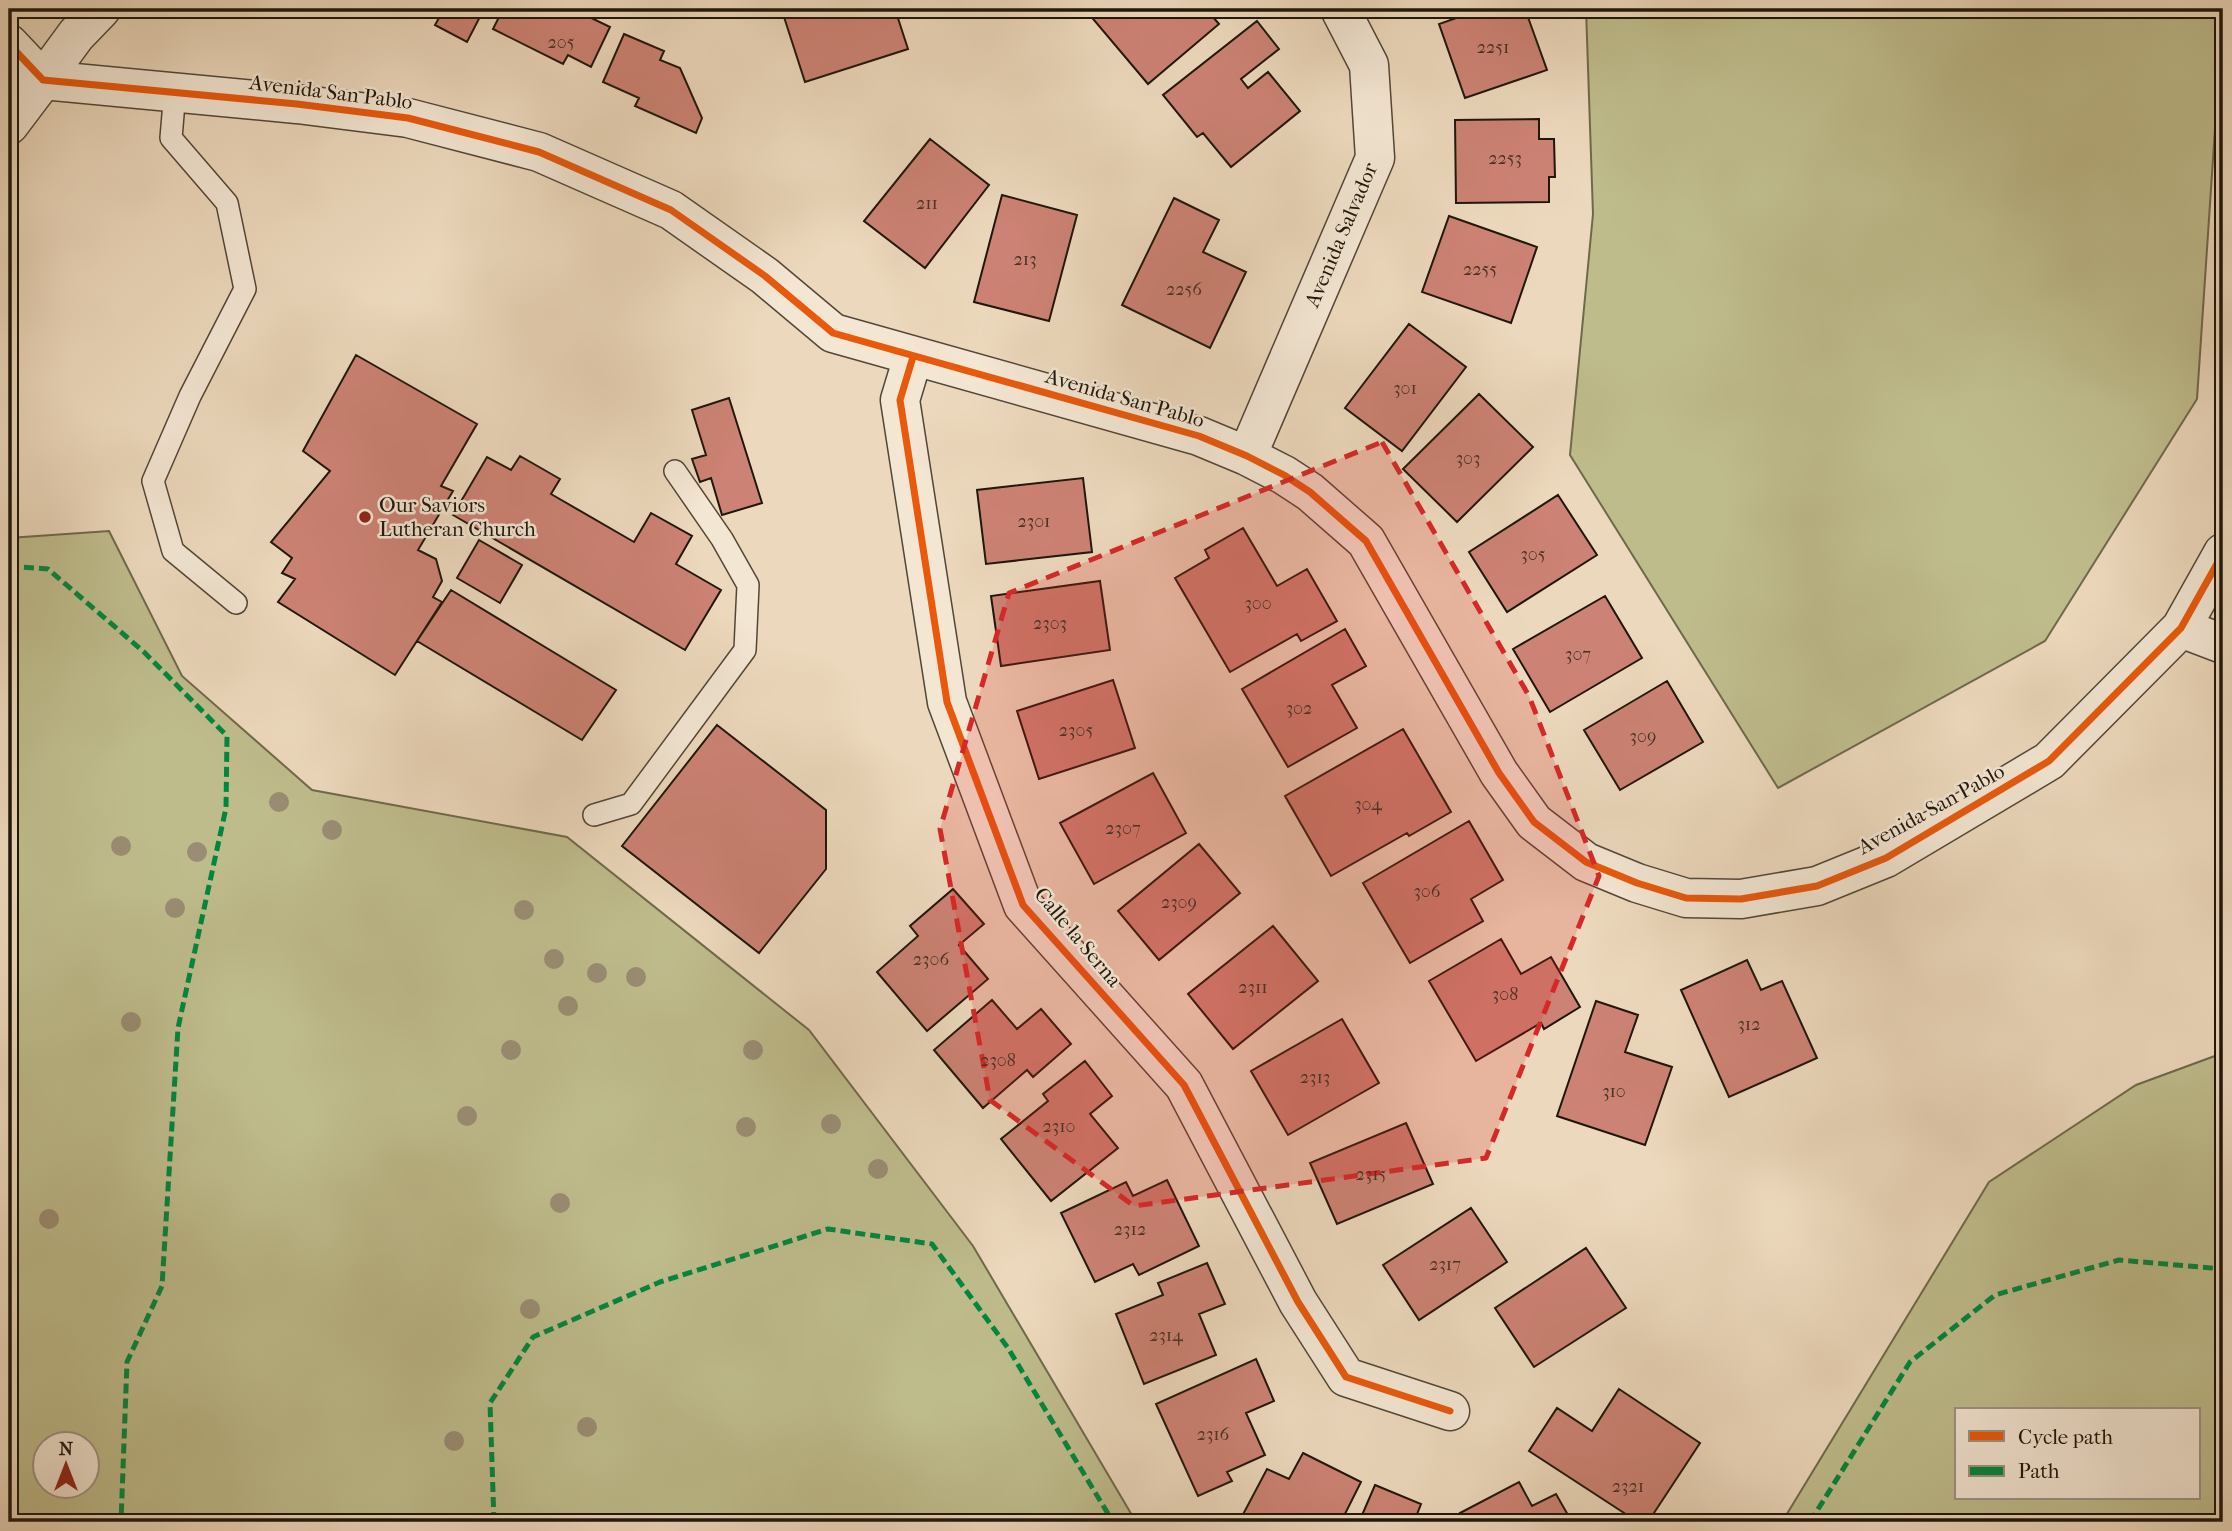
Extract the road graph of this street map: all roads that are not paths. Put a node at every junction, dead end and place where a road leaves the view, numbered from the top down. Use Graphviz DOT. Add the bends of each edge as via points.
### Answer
graph roads {
  1 [pos="101,9"];
  2 [pos="1340,9"];
  3 [pos="9,44"];
  4 [pos="43,80"];
  5 [pos="174,91"];
  6 [pos="9,125"];
  7 [pos="913,357"];
  8 [pos="1247,456"];
  9 [pos="675,471"];
  10 [pos="2223,553"];
  11 [pos="236,603"];
  12 [pos="2181,628"];
  13 [pos="2223,643"];
  14 [pos="594,815"];
  15 [pos="1450,1411"];
  1 -- 4 [label="street"];
  2 -- 8 [label="street, Avenida Salvador" via="1369,65 1375,158"];
  3 -- 4 [label="street"];
  4 -- 5 [label="street, Avenida San Pablo"];
  4 -- 6 [label="street"];
  5 -- 7 [label="street, Avenida San Pablo" via="408,118 539,152 671,210 765,276 834,333"];
  5 -- 11 [label="lane" via="171,138 226,203 245,289 153,481 173,551"];
  7 -- 8 [label="street, Avenida San Pablo" via="1199,436"];
  7 -- 15 [label="street, Calle la Serna" via="900,400 947,702 1023,905 1184,1084 1298,1302 1346,1377"];
  8 -- 12 [label="street, Avenida San Pablo" via="1310,492 1366,541 1499,772 1534,822 1586,862 1686,898 1741,898 1816,886 1886,858 2049,761"];
  9 -- 14 [label="lane" via="748,585 745,650 631,804"];
  10 -- 12 [label="street, Avenida San Pablo"];
  12 -- 13 [label="street"];
}
